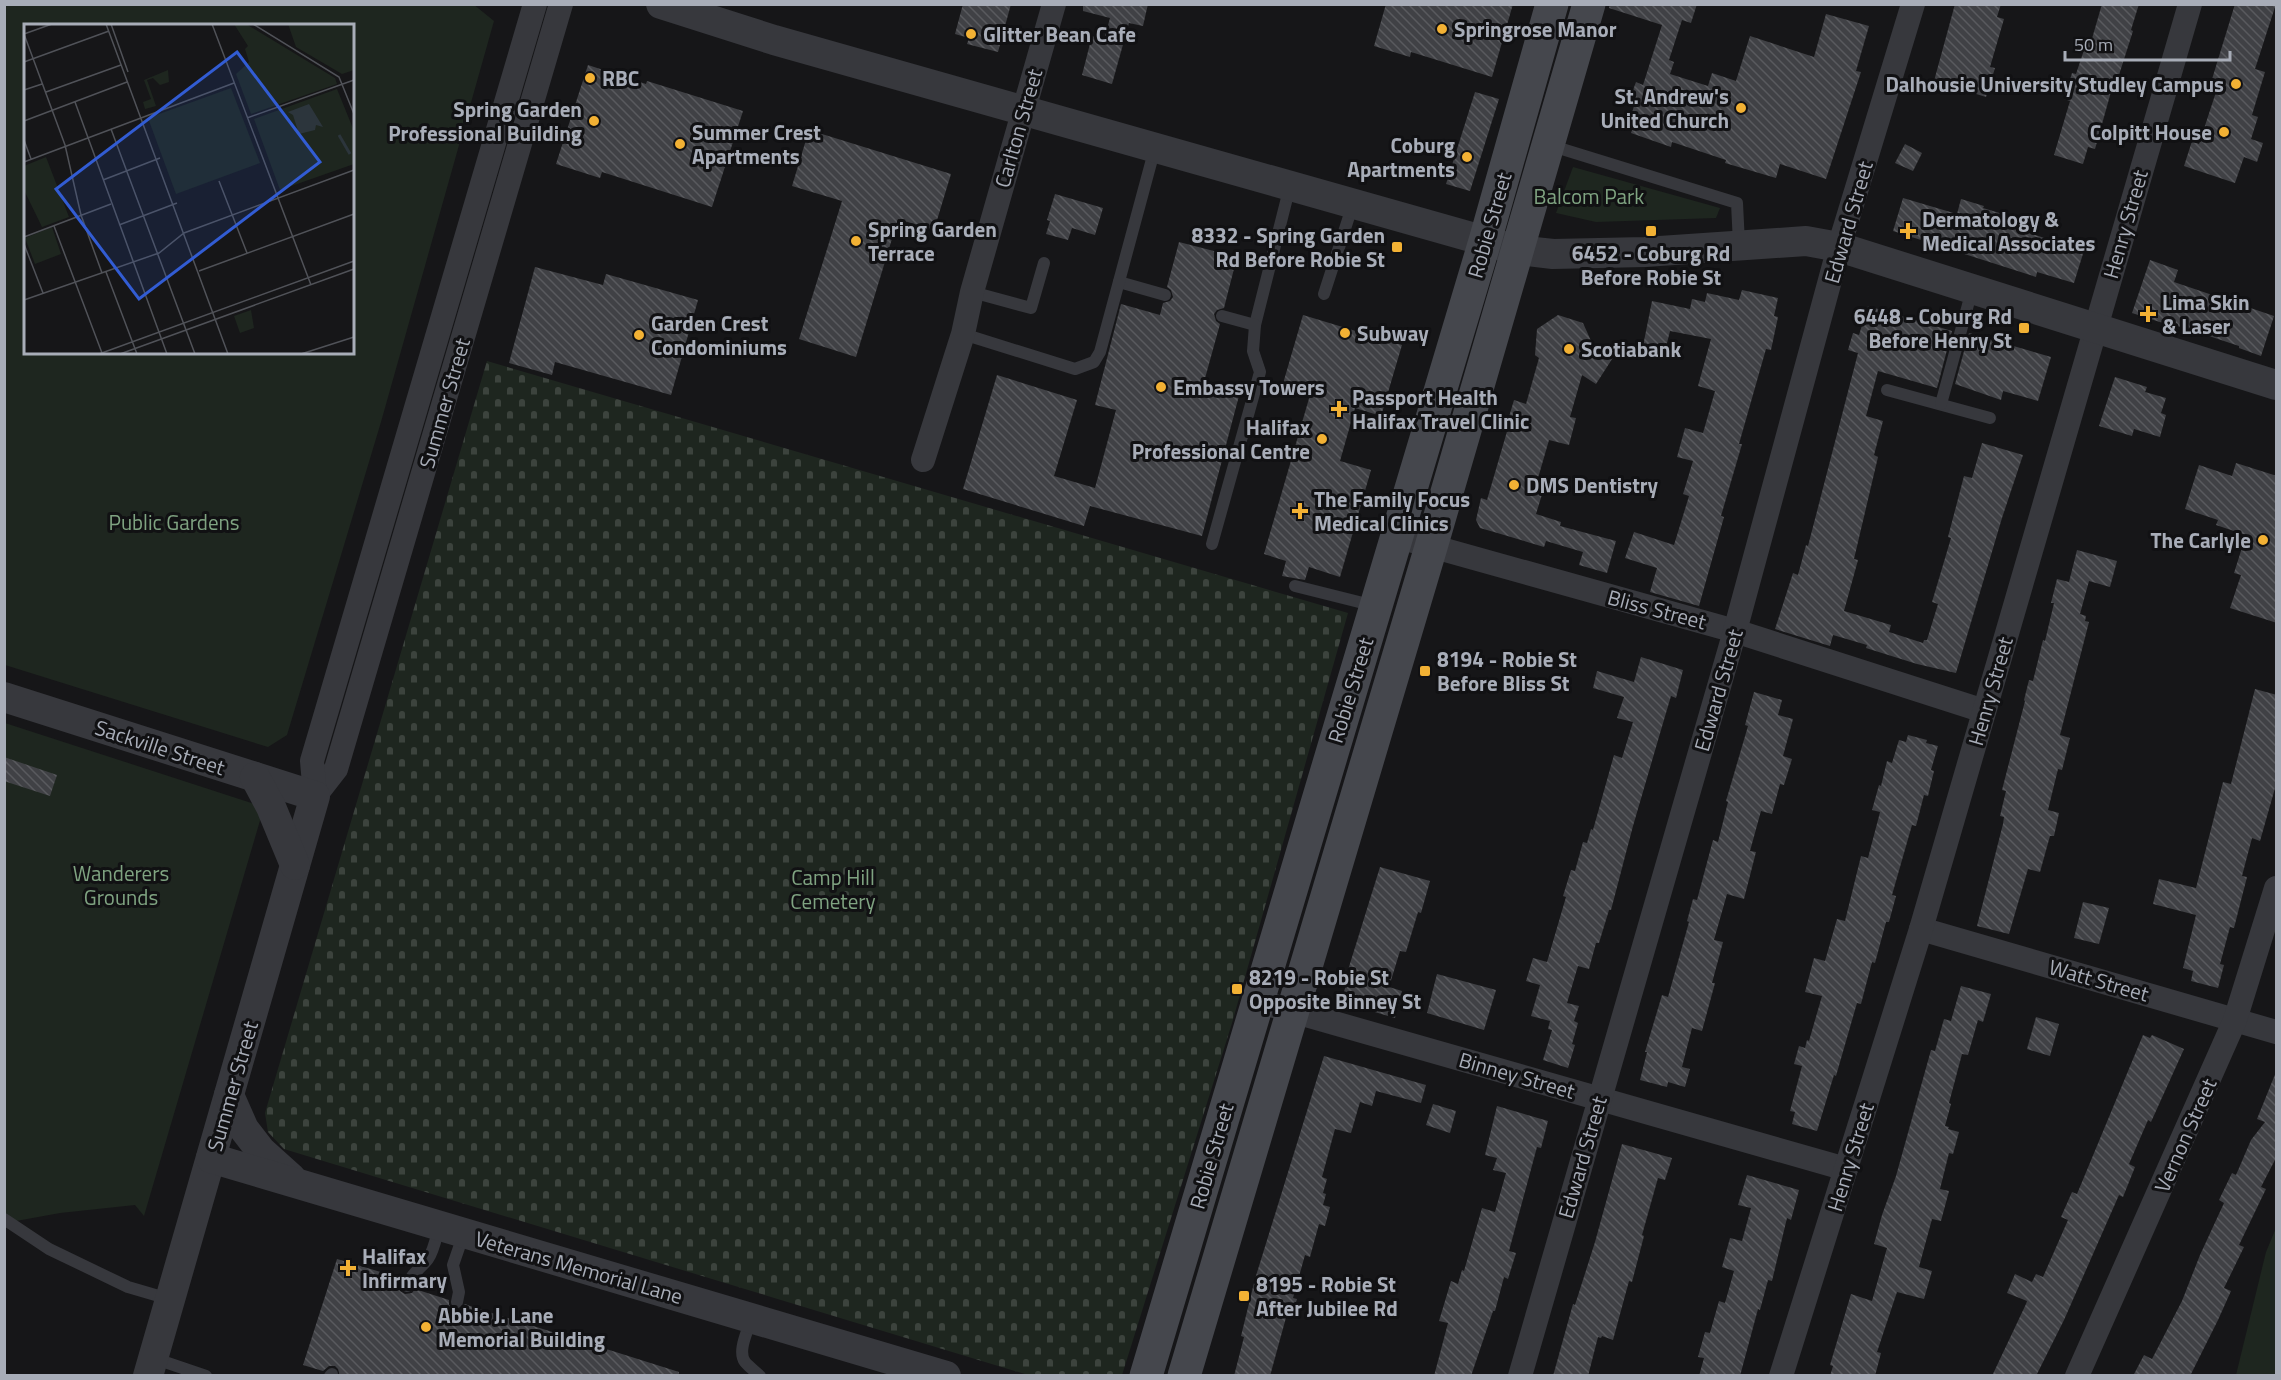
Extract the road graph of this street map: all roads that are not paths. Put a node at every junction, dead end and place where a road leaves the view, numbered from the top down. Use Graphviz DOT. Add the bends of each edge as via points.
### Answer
graph roads {
  1 [pos="534,4"];
  2 [pos="561,4"];
  3 [pos="661,4"];
  4 [pos="1054,4"];
  5 [pos="1552,4"];
  6 [pos="1588,4"];
  7 [pos="1913,4"];
  8 [pos="2190,4"];
  9 [pos="1023,111"];
  10 [pos="1548,144"];
  11 [pos="1155,148"];
  12 [pos="1290,186"];
  13 [pos="1353,204"];
  14 [pos="1485,241"];
  15 [pos="1740,246"];
  16 [pos="1839,247"];
  17 [pos="1517,250"];
  18 [pos="1044,263"];
  19 [pos="1119,282"];
  20 [pos="1972,289"];
  21 [pos="972,292"];
  22 [pos="1324,294"];
  23 [pos="1165,295"];
  24 [pos="1222,316"];
  25 [pos="1255,325"];
  26 [pos="2095,327"];
  27 [pos="963,334"];
  28 [pos="2277,385"];
  29 [pos="1887,390"];
  30 [pos="1941,404"];
  31 [pos="1990,418"];
  32 [pos="923,460"];
  33 [pos="1395,536"];
  34 [pos="1212,544"];
  35 [pos="1431,547"];
  36 [pos="1295,586"];
  37 [pos="1376,606"];
  38 [pos="1735,631"];
  39 [pos="4,697"];
  40 [pos="1984,711"];
  41 [pos="255,777"];
  42 [pos="315,796"];
  43 [pos="295,865"];
  44 [pos="2277,888"];
  45 [pos="1921,929"];
  46 [pos="1257,1001"];
  47 [pos="1293,1011"];
  48 [pos="2235,1020"];
  49 [pos="2277,1032"];
  50 [pos="229,1095"];
  51 [pos="1599,1099"];
  52 [pos="211,1158"];
  53 [pos="1846,1169"];
  54 [pos="298,1184"];
  55 [pos="4,1219"];
  56 [pos="451,1229"];
  57 [pos="407,1286"];
  58 [pos="171,1299"];
  59 [pos="457,1302"];
  60 [pos="752,1318"];
  61 [pos="151,1367"];
  62 [pos="762,1374"];
  63 [pos="944,1375"];
  64 [pos="206,1376"];
  65 [pos="1146,1376"];
  66 [pos="1184,1376"];
  67 [pos="1520,1376"];
  68 [pos="1781,1376"];
  69 [pos="2078,1376"];
  1 -- 42 [label="street, Summer Street" via="312,761"];
  2 -- 42 [label="street, Summer Street" via="336,768"];
  3 -- 9 [label="street"];
  4 -- 9 [label="street, Carlton Street"];
  5 -- 14 [label="main road, Robie Street"];
  6 -- 10 [label="main road, Robie Street"];
  7 -- 16 [label="street, Edward Street"];
  8 -- 26 [label="street, Henry Street"];
  9 -- 11 [label="street"];
  9 -- 21 [label="street, Carlton Street"];
  10 -- 15 [label="lane" via="1737,203"];
  10 -- 17 [label="main road, Robie Street"];
  11 -- 12 [label="street"];
  11 -- 19 [label="lane"];
  12 -- 13 [label="street"];
  12 -- 25 [label="lane"];
  13 -- 14 [label="street"];
  13 -- 22 [label="lane"];
  14 -- 17 [label="street"];
  14 -- 33 [label="main road, Robie Street"];
  15 -- 16 [label="street" via="1806,241"];
  15 -- 17 [label="street" via="1565,254"];
  16 -- 20 [label="street"];
  16 -- 38 [label="street, Edward Street"];
  17 -- 35 [label="main road, Robie Street"];
  18 -- 21 [label="lane" via="1032,308"];
  19 -- 23 [label="lane"];
  19 -- 27 [label="lane" via="1100,352 1094,362 1075,369"];
  20 -- 26 [label="street"];
  20 -- 30 [label="lane"];
  21 -- 27 [label="street, Carlton Street"];
  24 -- 25 [label="lane"];
  25 -- 34 [label="lane" via="1253,351 1260,372"];
  26 -- 28 [label="street"];
  26 -- 40 [label="street, Henry Street"];
  27 -- 32 [label="street, Carlton Street"];
  29 -- 30 [label="lane"];
  30 -- 31 [label="lane"];
  33 -- 35 [label="street, Bliss Street"];
  33 -- 37 [label="main road, Robie Street"];
  35 -- 38 [label="street, Bliss Street"];
  35 -- 47 [label="main road, Robie Street"];
  36 -- 37 [label="lane"];
  37 -- 46 [label="main road, Robie Street"];
  38 -- 40 [label="street, Bliss Street"];
  38 -- 51 [label="street, Edward Street"];
  39 -- 41 [label="street, Sackville Street"];
  40 -- 45 [label="street, Henry Street"];
  41 -- 42 [label="street, Sackville Street"];
  41 -- 43 [label="street"];
  42 -- 43 [label="street, Summer Street"];
  43 -- 50 [label="street, Summer Street"];
  44 -- 48 [label="street, Vernon Street"];
  45 -- 48 [label="street, Watt Street"];
  45 -- 53 [label="street, Henry Street"];
  46 -- 47 [label="street, Binney Street"];
  46 -- 65 [label="main road, Robie Street"];
  47 -- 51 [label="street, Binney Street"];
  47 -- 66 [label="main road, Robie Street"];
  48 -- 49 [label="street, Watt Street"];
  48 -- 69 [label="street, Vernon Street"];
  50 -- 52 [label="street, Summer Street"];
  50 -- 54 [label="street" via="244,1129 261,1151"];
  51 -- 53 [label="street, Binney Street"];
  51 -- 67 [label="street, Edward Street"];
  52 -- 54 [label="street, Veterans Memorial Lane"];
  52 -- 58 [label="street, Summer Street"];
  53 -- 68 [label="street, Henry Street"];
  54 -- 56 [label="street, Veterans Memorial Lane"];
  55 -- 58 [label="lane" via="49,1249 128,1287"];
  56 -- 57 [label="lane" via="435,1244"];
  56 -- 59 [label="lane"];
  56 -- 60 [label="street, Veterans Memorial Lane"];
  58 -- 61 [label="street, Summer Street"];
  60 -- 62 [label="lane" via="742,1356 745,1363"];
  60 -- 63 [label="street, Veterans Memorial Lane"];
  61 -- 64 [label="lane"];
}
